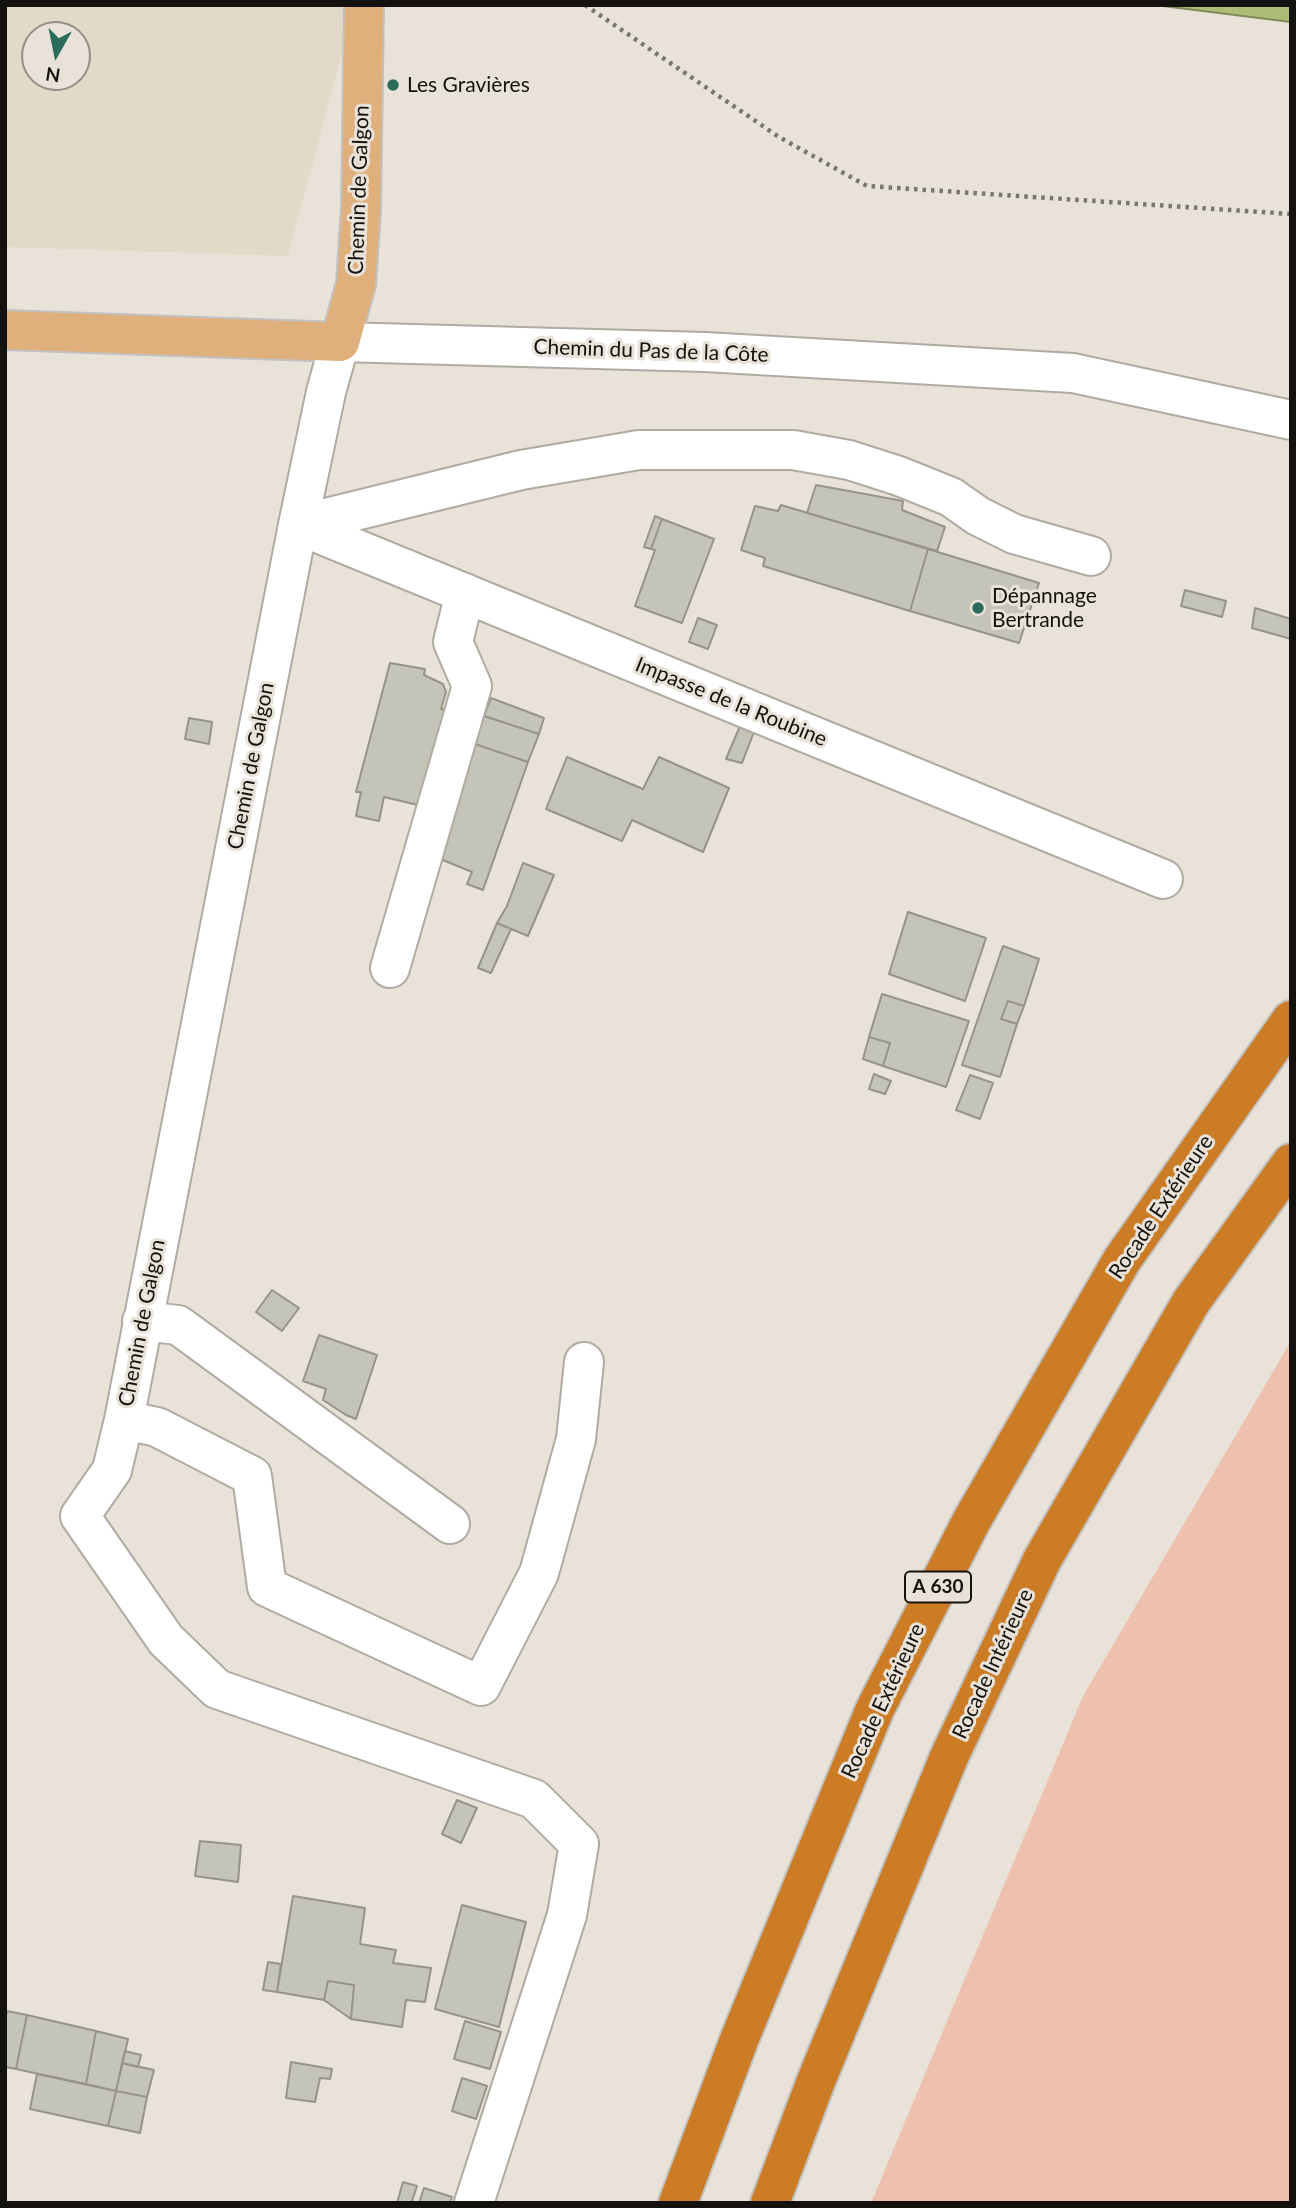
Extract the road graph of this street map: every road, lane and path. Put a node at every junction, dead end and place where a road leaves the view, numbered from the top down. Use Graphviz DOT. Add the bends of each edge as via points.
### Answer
graph roads {
  1 [pos="364,5"];
  2 [pos="585,5"];
  3 [pos="1291,215"];
  4 [pos="5,330"];
  5 [pos="340,342"];
  6 [pos="1291,420"];
  7 [pos="298,525"];
  8 [pos="1091,556"];
  9 [pos="465,593"];
  10 [pos="1163,879"];
  11 [pos="390,968"];
  12 [pos="1291,1020"];
  13 [pos="1291,1163"];
  14 [pos="142,1321"];
  15 [pos="584,1362"];
  16 [pos="124,1420"];
  17 [pos="450,1524"];
  18 [pos="474,2203"];
  19 [pos="678,2203"];
  20 [pos="771,2203"];
  1 -- 5 [label="main road, Chemin de Galgon" via="359,247 356,284"];
  2 -- 3 [label="path" via="779,137 867,186"];
  4 -- 5 [label="main road, Chemin du Pas de la Côte"];
  5 -- 6 [label="street, Chemin du Pas de la Côte" via="705,352 1073,373"];
  5 -- 7 [label="street, Chemin de Galgon"];
  7 -- 8 [label="street" via="521,470 639,450 793,450 899,475 951,497 1014,534"];
  7 -- 9 [label="street, Impasse de la Roubine"];
  7 -- 14 [label="street, Chemin de Galgon"];
  9 -- 10 [label="street, Impasse de la Roubine"];
  9 -- 11 [label="street" via="453,642 472,686"];
  12 -- 19 [label="highway, Rocade Extérieure / A 630" via="1122,1260 966,1531 875,1709 739,2040"];
  13 -- 20 [label="highway, Rocade Intérieure" via="1191,1303 1042,1560 944,1770"];
  14 -- 16 [label="street, Chemin de Galgon"];
  14 -- 17 [label="street" via="178,1325"];
  15 -- 16 [label="street" via="576,1439 538,1573 481,1686 267,1587 252,1476 157,1427"];
  16 -- 18 [label="street, Chemin de Galgon" via="112,1469 80,1516 166,1640 217,1689 534,1798 579,1844 567,1915"];
}
